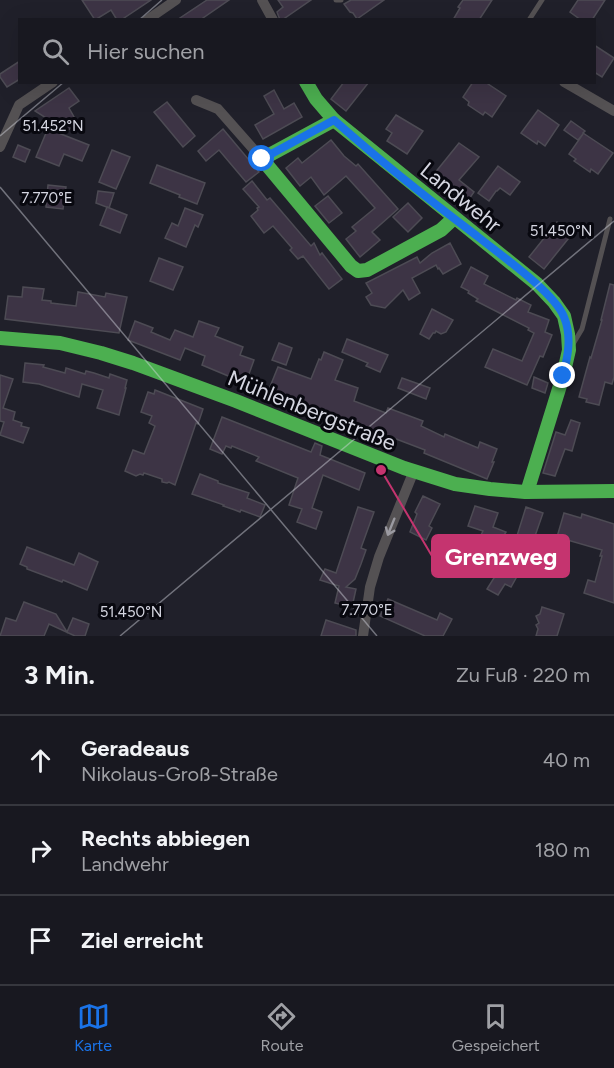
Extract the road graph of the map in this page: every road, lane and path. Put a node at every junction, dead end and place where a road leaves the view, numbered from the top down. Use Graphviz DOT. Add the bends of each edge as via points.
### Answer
graph roads {
  1 [pos="176,0"];
  2 [pos="263,0"];
  3 [pos="336,0"];
  4 [pos="341,0"];
  5 [pos="542,0"];
  6 [pos="150,18"];
  7 [pos="272,18"];
  8 [pos="530,18"];
  9 [pos="50,84"];
  10 [pos="307,84"];
  11 [pos="567,84"];
  12 [pos="196,100"];
  13 [pos="614,111"];
  14 [pos="334,120"];
  15 [pos="0,147"];
  16 [pos="262,159"];
  17 [pos="454,218"];
  18 [pos="610,219"];
  19 [pos="0,338"];
  20 [pos="569,350"];
  21 [pos="413,473"];
  22 [pos="614,491"];
  23 [pos="527,492"];
  24 [pos="363,636"];
  1 -- 6 [label="street"];
  2 -- 7 [label="street"];
  3 -- 4 [label="lane"];
  5 -- 8 [label="lane"];
  9 -- 15 [label="street" via="19,105"];
  10 -- 14 [label="street, Landwehr"];
  11 -- 13 [label="street"];
  12 -- 16 [label="street" via="218,109"];
  14 -- 16 [label="street"];
  14 -- 17 [label="street, Landwehr"];
  16 -- 17 [label="street" via="358,271 367,270 441,230"];
  17 -- 20 [label="street, Landwehr" via="554,302 564,316"];
  18 -- 20 [label="lane" via="582,328"];
  19 -- 21 [label="street, Mühlenbergstraße" via="60,343 133,363"];
  20 -- 23 [label="street, Landwehr"];
  21 -- 23 [label="street, Mühlenbergstraße" via="471,487"];
  21 -- 24 [label="street, one-way" via="379,557"];
  22 -- 23 [label="street, Mühlenbergstraße"];
}
